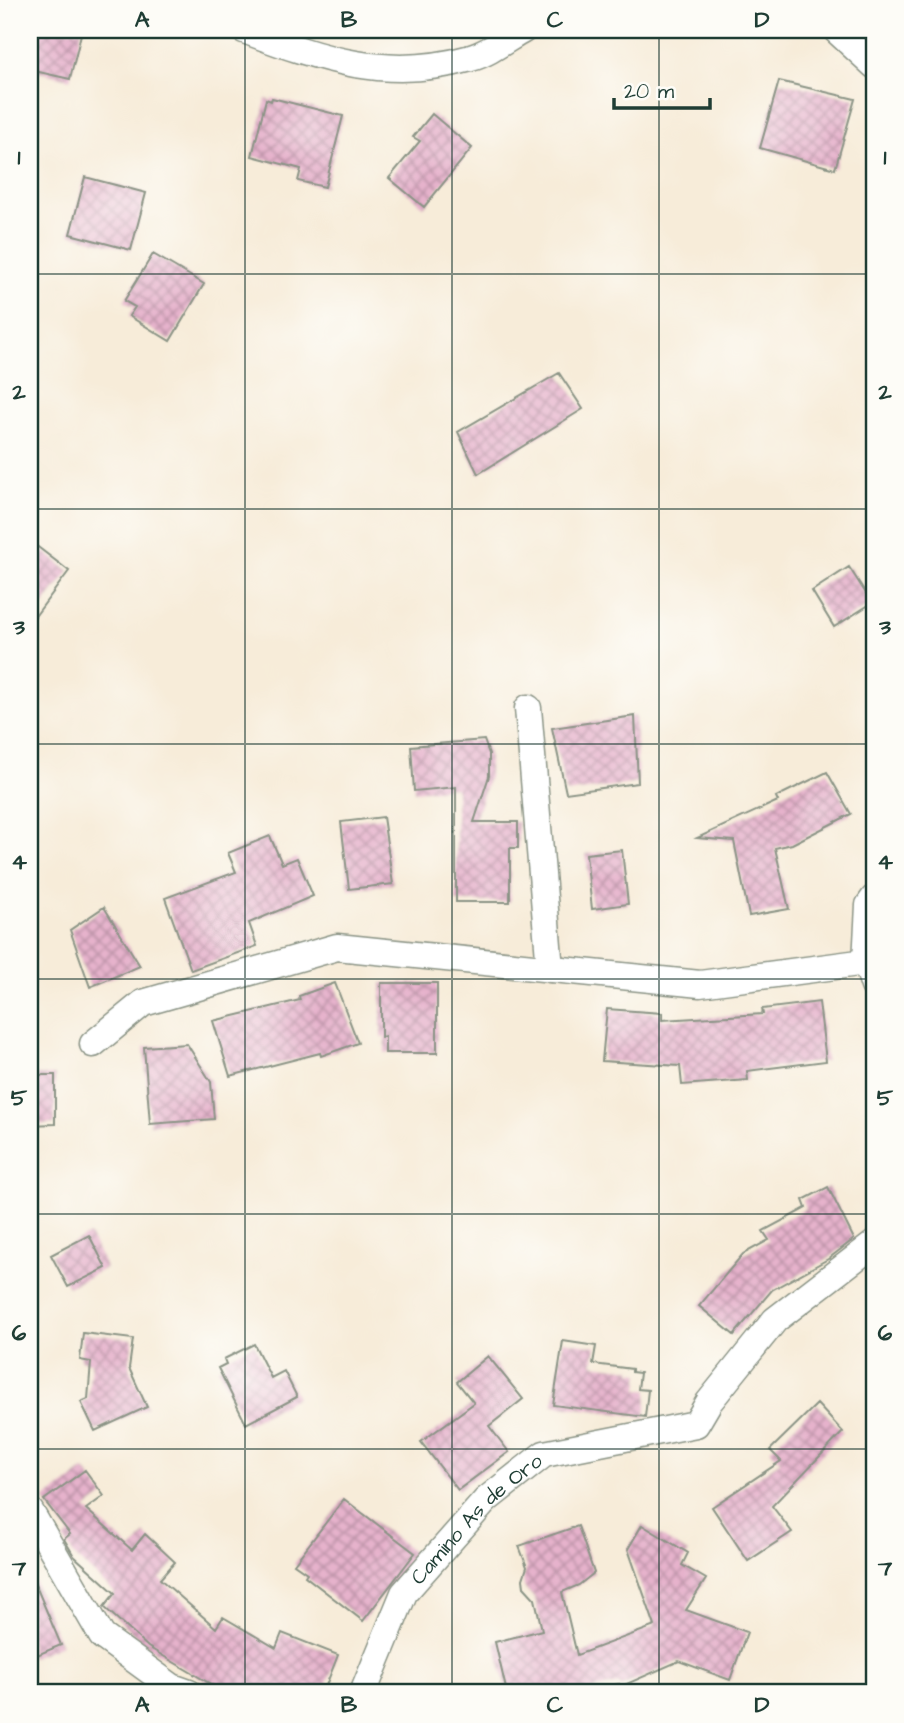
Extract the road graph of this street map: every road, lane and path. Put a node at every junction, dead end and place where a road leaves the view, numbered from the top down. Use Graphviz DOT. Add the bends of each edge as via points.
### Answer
graph roads {
  1 [pos="244,30"];
  2 [pos="523,30"];
  3 [pos="836,30"];
  4 [pos="874,65"];
  5 [pos="528,708"];
  6 [pos="874,898"];
  7 [pos="550,968"];
  8 [pos="870,974"];
  9 [pos="93,1044"];
  10 [pos="874,1244"];
  11 [pos="30,1511"];
  12 [pos="189,1693"];
  13 [pos="363,1693"];
  1 -- 2 [label="street" via="358,67 413,67 472,58"];
  3 -- 4 [label="street"];
  5 -- 7 [label="street"];
  6 -- 8 [label="street" via="869,905"];
  7 -- 8 [label="street" via="700,984"];
  7 -- 9 [label="street" via="337,947 143,1003"];
  10 -- 13 [label="street, Camino As de Oro" via="775,1320 696,1424 544,1454 486,1500 404,1593"];
  11 -- 12 [label="street" via="102,1636 172,1687"];
}
